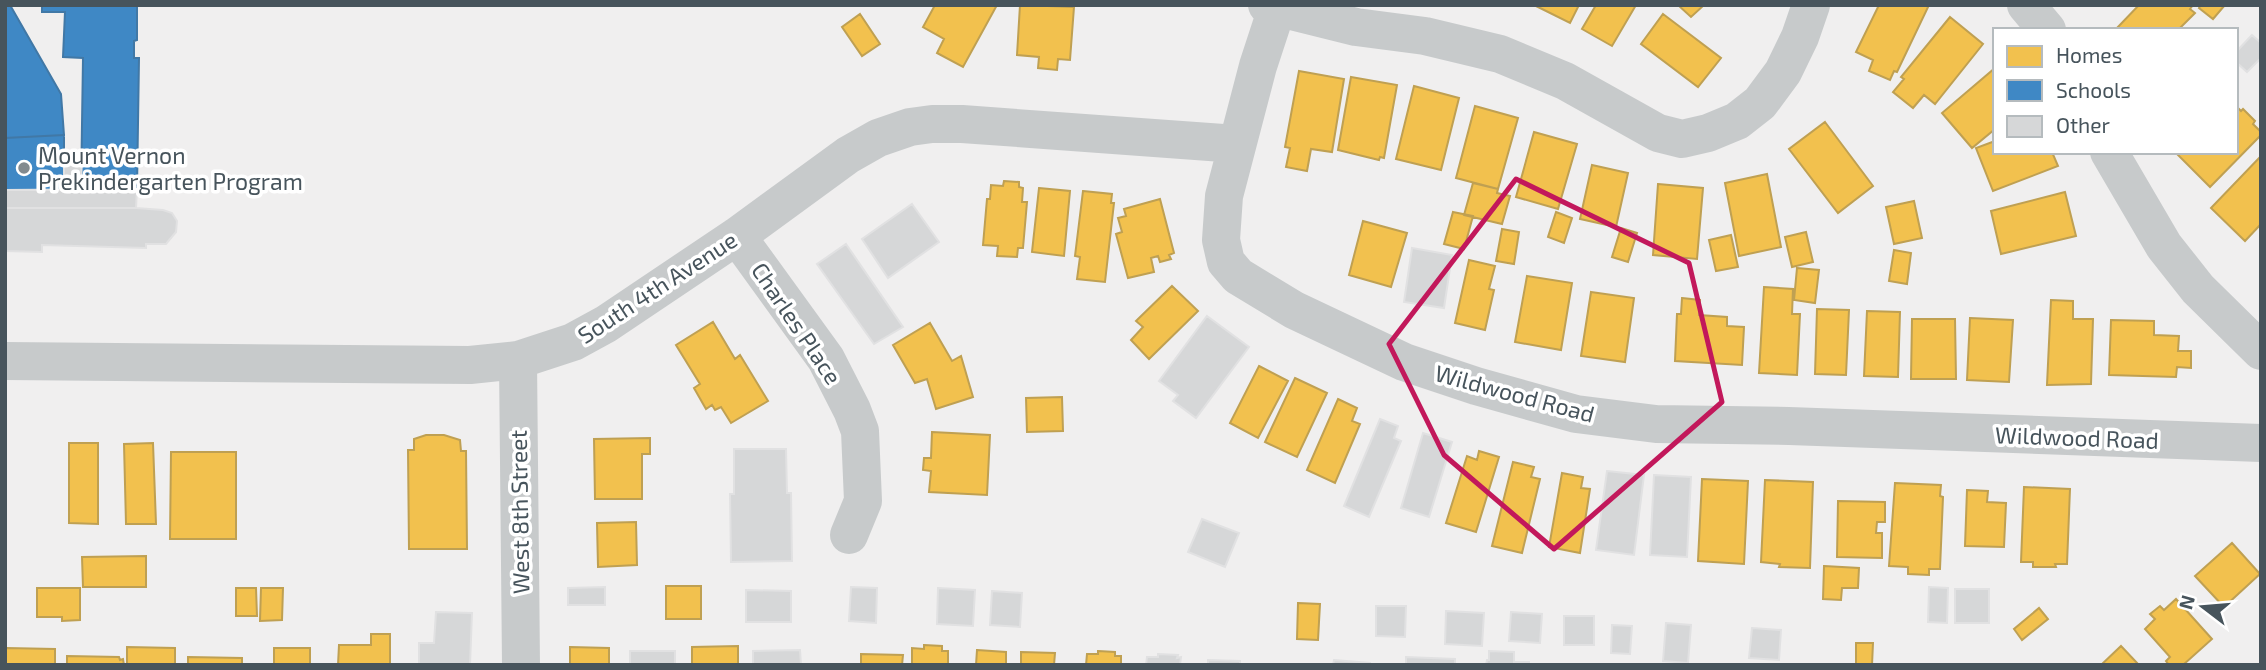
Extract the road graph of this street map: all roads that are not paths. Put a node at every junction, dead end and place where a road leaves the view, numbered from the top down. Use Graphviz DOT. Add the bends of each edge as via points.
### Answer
graph roads {
  1 [pos="1811,5"];
  2 [pos="2026,5"];
  3 [pos="1272,7"];
  4 [pos="2045,28"];
  5 [pos="1237,144"];
  6 [pos="2110,154"];
  7 [pos="737,236"];
  8 [pos="2261,351"];
  9 [pos="517,360"];
  10 [pos="5,361"];
  11 [pos="2251,435"];
  12 [pos="849,535"];
  13 [pos="521,665"];
  1 -- 3 [label="street" via="1783,72 1760,103 1737,121 1682,139 1658,133 1565,81 1500,54"];
  2 -- 4 [label="street"];
  3 -- 5 [label="street, Wildwood Road"];
  5 -- 7 [label="street, South 4th Avenue" via="962,124 910,127 848,155"];
  5 -- 11 [label="street, Wildwood Road" via="1224,196 1221,240 1226,262 1238,276 1294,310 1404,362 1476,386 1576,414 1657,424"];
  6 -- 8 [label="street" via="2164,246 2198,289"];
  7 -- 9 [label="street, South 4th Avenue" via="606,324 573,342"];
  7 -- 12 [label="street, Charles Place" via="826,359 860,431 863,500"];
  9 -- 10 [label="street, South 4th Avenue" via="470,365"];
  9 -- 13 [label="street, West 8th Street"];
}
